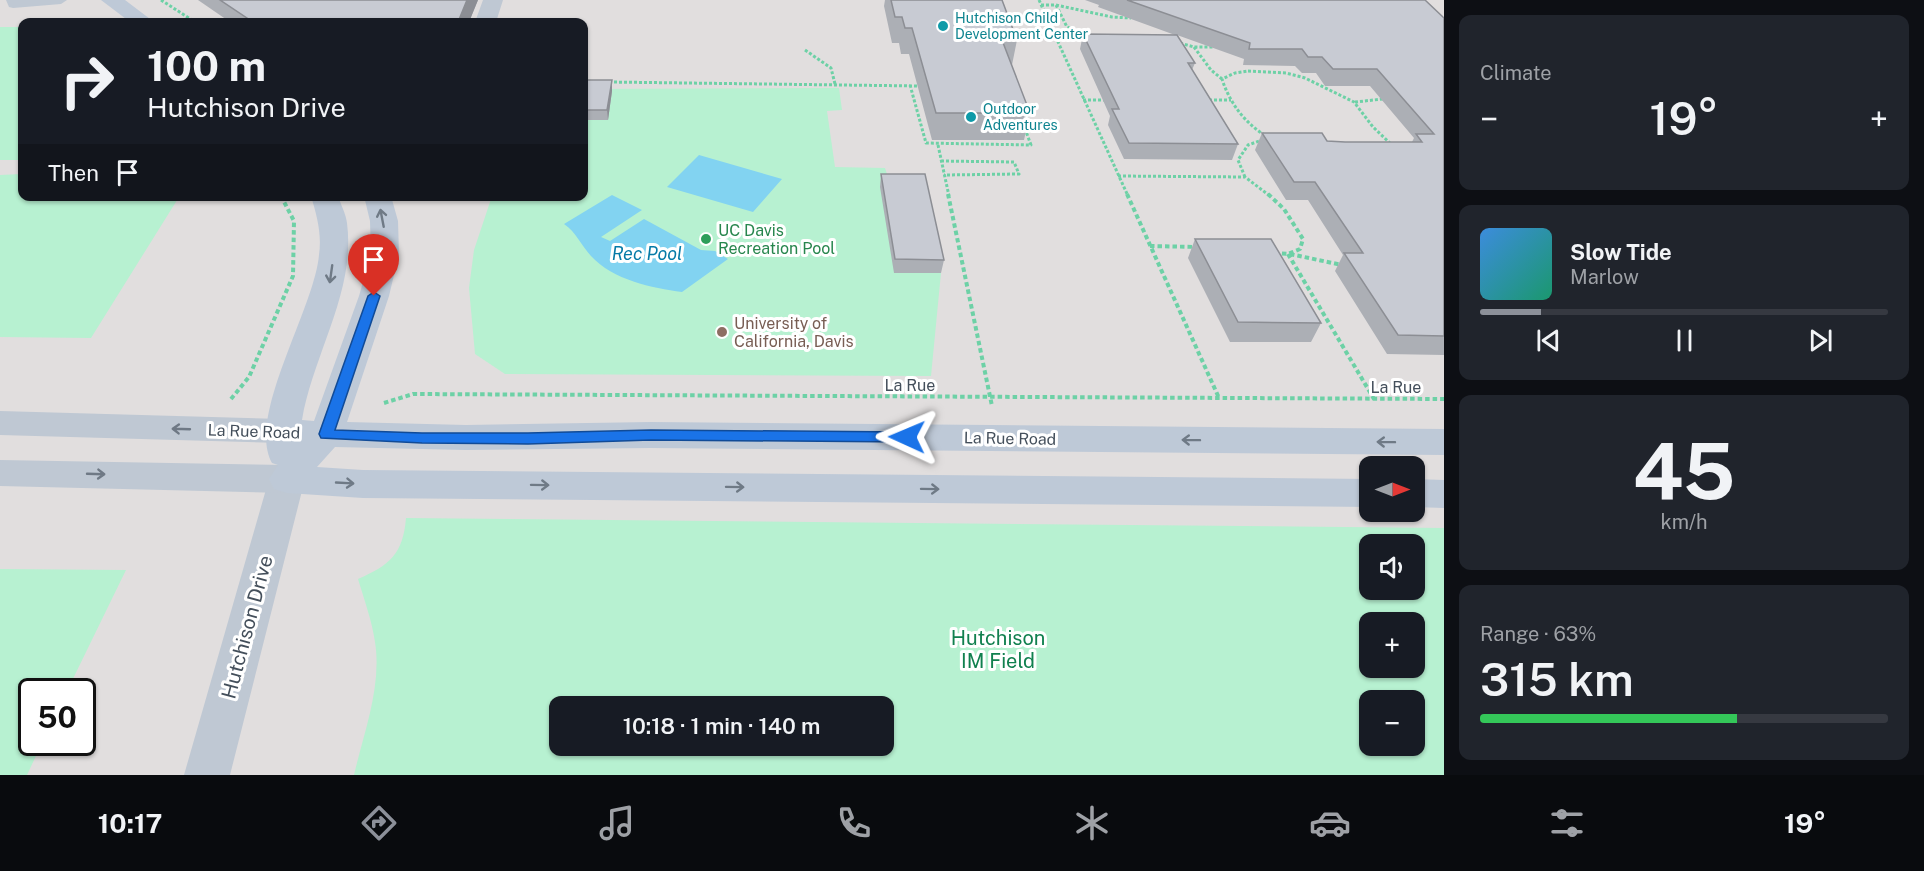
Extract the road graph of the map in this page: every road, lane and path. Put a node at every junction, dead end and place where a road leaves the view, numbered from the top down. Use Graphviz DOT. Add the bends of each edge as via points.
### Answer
graph roads {
  1 [pos="12,0"];
  2 [pos="61,0"];
  3 [pos="111,0"];
  4 [pos="162,0"];
  5 [pos="493,0"];
  6 [pos="1039,0"];
  7 [pos="1041,5"];
  8 [pos="1056,5"];
  9 [pos="137,18"];
  10 [pos="189,18"];
  11 [pos="487,18"];
  12 [pos="1140,18"];
  13 [pos="1094,35"];
  14 [pos="1176,42"];
  15 [pos="1194,47"];
  16 [pos="1215,47"];
  17 [pos="805,50"];
  18 [pos="1279,64"];
  19 [pos="1286,73"];
  20 [pos="1222,79"];
  21 [pos="608,82"];
  22 [pos="835,84"];
  23 [pos="910,85"];
  24 [pos="921,86"];
  25 [pos="1380,89"];
  26 [pos="1083,100"];
  27 [pos="1106,100"];
  28 [pos="1209,100"];
  29 [pos="1232,100"];
  30 [pos="1354,102"];
  31 [pos="1024,125"];
  32 [pos="1272,137"];
  33 [pos="938,145"];
  34 [pos="1393,146"];
  35 [pos="1403,146"];
  36 [pos="941,161"];
  37 [pos="944,175"];
  38 [pos="1118,176"];
  39 [pos="1245,177"];
  40 [pos="284,201"];
  41 [pos="326,201"];
  42 [pos="378,201"];
  43 [pos="1150,246"];
  44 [pos="1204,247"];
  45 [pos="1270,253"];
  46 [pos="1288,254"];
  47 [pos="1350,265"];
  48 [pos="990,397"];
  49 [pos="1219,398"];
  50 [pos="232,399"];
  51 [pos="1374,399"];
  52 [pos="1444,399"];
  53 [pos="378,406"];
  54 [pos="995,416"];
  55 [pos="0,423"];
  56 [pos="282,431"];
  57 [pos="326,434"];
  58 [pos="1444,442"];
  59 [pos="0,472"];
  60 [pos="287,479"];
  61 [pos="1359,493"];
  62 [pos="1425,493"];
  63 [pos="1444,494"];
  64 [pos="207,775"];
  1 -- 2 [label="lane" via="13,4"];
  3 -- 9 [label="main road"];
  4 -- 10 [label="path"];
  5 -- 11 [label="street"];
  6 -- 7 [label="path"];
  7 -- 8 [label="path"];
  7 -- 26 [label="path"];
  8 -- 12 [label="path" via="1111,18"];
  8 -- 13 [label="path" via="1067,27 1083,35"];
  14 -- 15 [label="path"];
  15 -- 16 [label="path"];
  15 -- 20 [label="path"];
  17 -- 22 [label="path" via="831,68"];
  18 -- 19 [label="path"];
  19 -- 20 [label="path" via="1248,71"];
  19 -- 30 [label="path"];
  20 -- 29 [label="path"];
  21 -- 22 [label="path"];
  22 -- 23 [label="path"];
  23 -- 24 [label="path"];
  23 -- 33 [label="path" via="926,142"];
  25 -- 30 [label="path" via="1387,98"];
  26 -- 27 [label="path"];
  26 -- 38 [label="path"];
  28 -- 29 [label="path"];
  29 -- 32 [label="path" via="1244,116"];
  30 -- 34 [label="path" via="1373,128"];
  31 -- 33 [label="path" via="1031,145"];
  32 -- 34 [label="path" via="1347,156 1380,155"];
  32 -- 39 [label="path" via="1248,145 1238,160"];
  33 -- 36 [label="path"];
  34 -- 35 [label="path"];
  36 -- 37 [label="path"];
  36 -- 37 [label="path" via="1014,162 1019,174"];
  37 -- 48 [label="path"];
  38 -- 39 [label="path"];
  38 -- 43 [label="path"];
  39 -- 46 [label="path" via="1290,216 1303,239 1300,249"];
  40 -- 50 [label="path" via="294,222 293,276 249,377"];
  41 -- 56 [label="main road, Hutchison Drive, one-way" via="333,221 331,284 289,390"];
  57 -- 42 [label="main road, Hutchison Drive, one-way" via="385,254 384,221"];
  43 -- 44 [label="path"];
  43 -- 49 [label="path"];
  45 -- 46 [label="path"];
  46 -- 47 [label="path"];
  46 -- 51 [label="path"];
  48 -- 49 [label="path, La Rue"];
  48 -- 53 [label="path, La Rue" via="413,394"];
  48 -- 54 [label="path"];
  49 -- 51 [label="path, La Rue"];
  51 -- 52 [label="path, La Rue"];
  56 -- 55 [label="street, La Rue Road, one-way"];
  56 -- 57 [label="main road, La Rue Road"];
  56 -- 60 [label="main road, Hutchison Drive"];
  58 -- 57 [label="main road, La Rue Road, one-way" via="663,435 390,438"];
  57 -- 60 [label="main road, Hutchison Drive"];
  59 -- 60 [label="street, one-way"];
  60 -- 61 [label="main road, one-way" via="363,484"];
  60 -- 64 [label="street, Hutchison Drive"];
  62 -- 63 [label="main road"];
}
